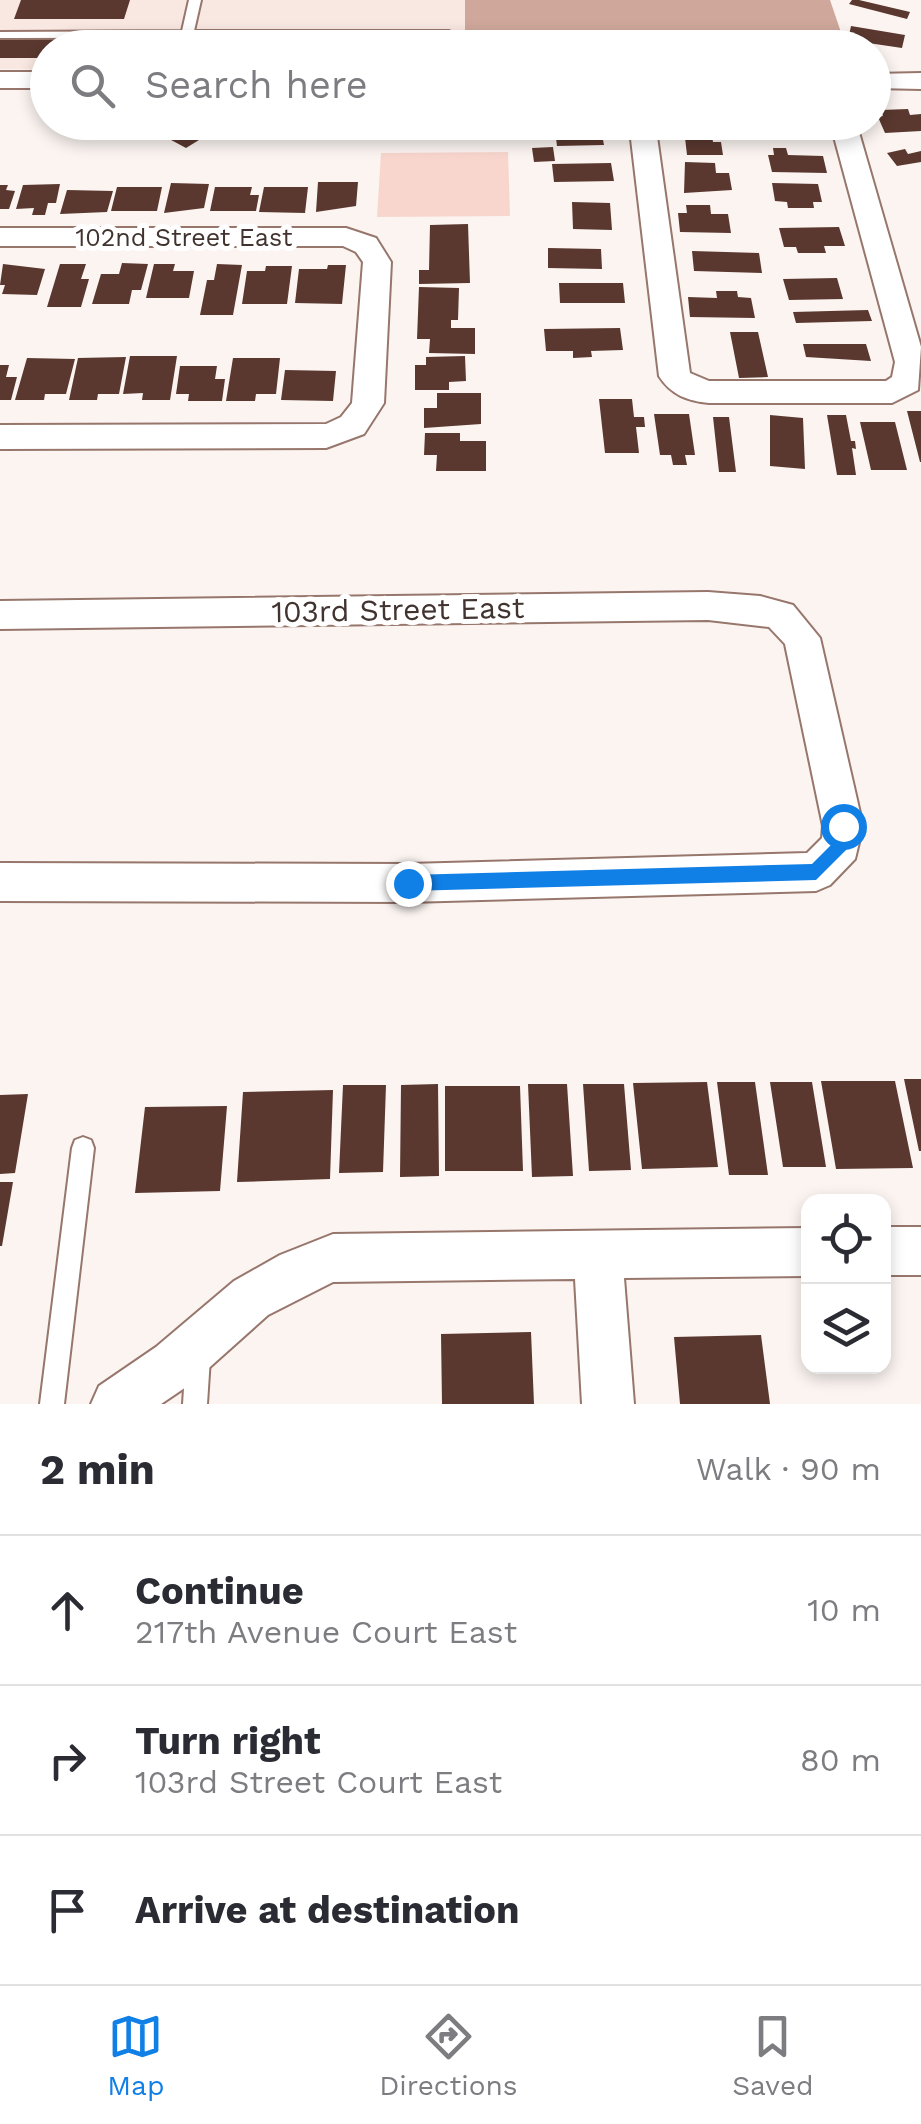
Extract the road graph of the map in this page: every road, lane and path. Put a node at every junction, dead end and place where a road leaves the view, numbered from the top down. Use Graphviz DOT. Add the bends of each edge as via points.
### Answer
graph roads {
  1 [pos="195,0"];
  2 [pos="188,30"];
  3 [pos="0,35"];
  4 [pos="30,35"];
  5 [pos="0,80"];
  6 [pos="30,80"];
  7 [pos="891,81"];
  8 [pos="921,81"];
  9 [pos="644,140"];
  10 [pos="848,140"];
  11 [pos="0,237"];
  12 [pos="0,437"];
  13 [pos="0,615"];
  14 [pos="0,882"];
  15 [pos="82,1148"];
  16 [pos="891,1251"];
  17 [pos="921,1251"];
  18 [pos="801,1252"];
  19 [pos="598,1254"];
  20 [pos="200,1343"];
  21 [pos="52,1404"];
  22 [pos="117,1404"];
  23 [pos="195,1404"];
  24 [pos="608,1404"];
  1 -- 2 [label="lane"];
  3 -- 4 [label="lane"];
  5 -- 6 [label="street"];
  7 -- 8 [label="street"];
  9 -- 10 [label="street" via="675,376 688,388 709,392 892,392 909,377 906,346"];
  11 -- 12 [label="street, 102nd Street East" via="346,237 366,245 378,262 368,403 352,426 326,436"];
  13 -- 14 [label="street, 103rd Street East" via="760,610 780,616 802,638 843,826 841,846 816,872 408,883"];
  15 -- 21 [label="lane"];
  16 -- 17 [label="street"];
  18 -- 19 [label="street"];
  19 -- 20 [label="street" via="333,1258 251,1298"];
  19 -- 24 [label="street"];
  20 -- 22 [label="street"];
  20 -- 23 [label="lane"];
}
